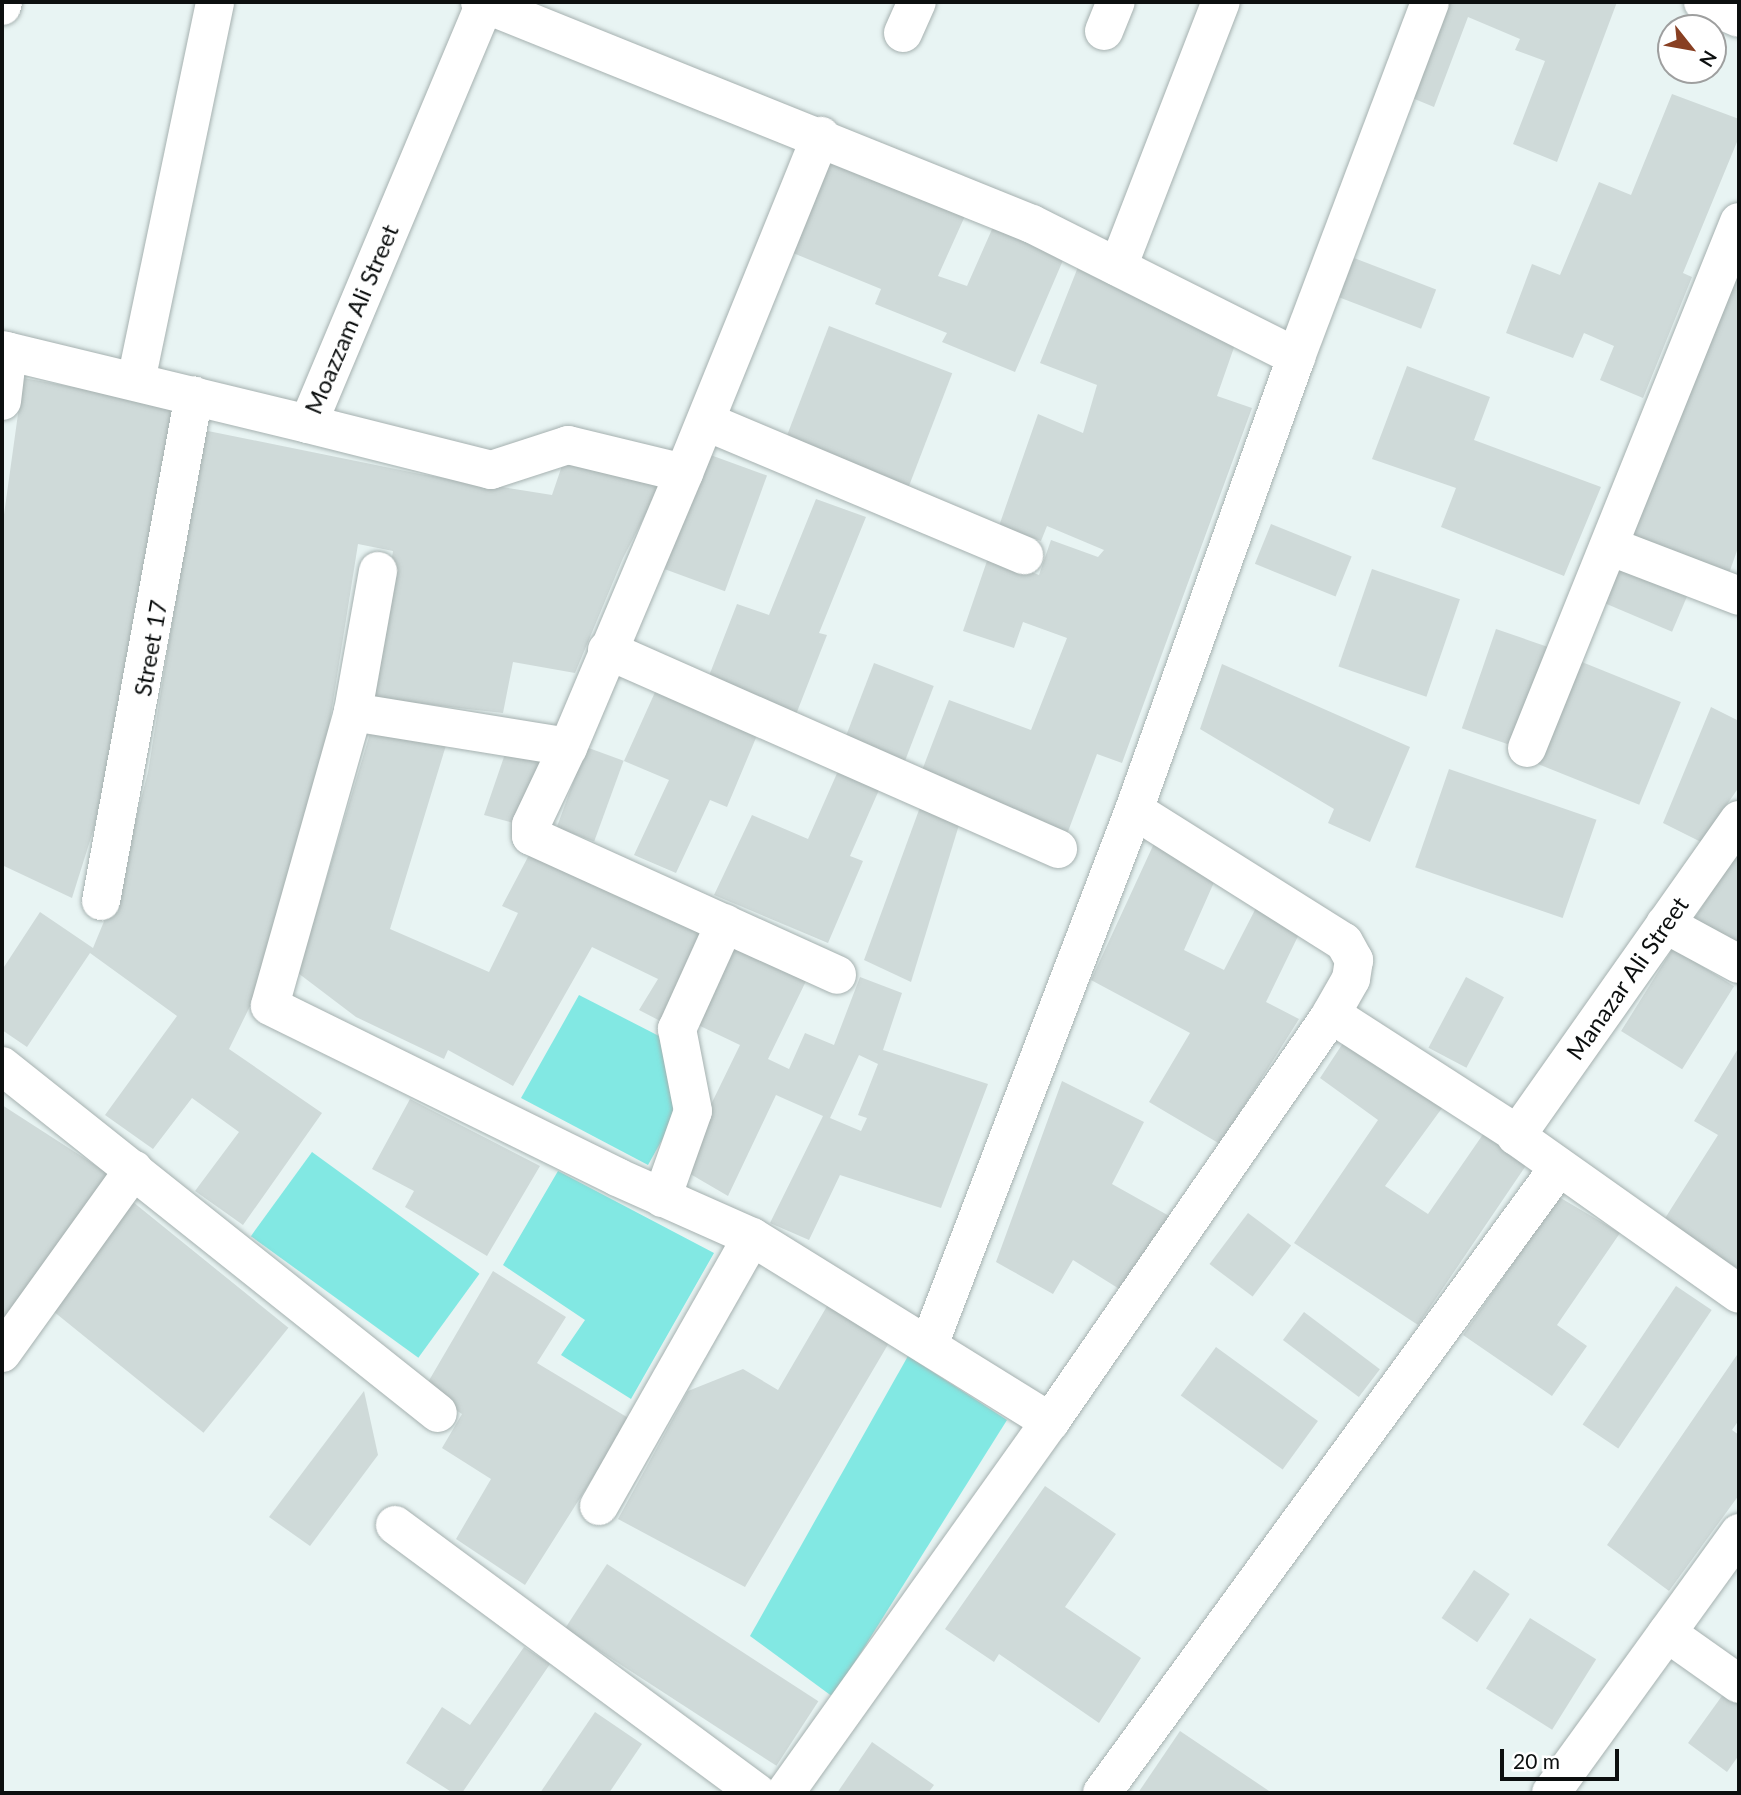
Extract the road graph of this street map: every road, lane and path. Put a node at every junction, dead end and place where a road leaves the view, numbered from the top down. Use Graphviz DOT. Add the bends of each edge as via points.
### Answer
graph roads {
  1 [pos="215,2"];
  2 [pos="483,2"];
  3 [pos="1221,2"];
  4 [pos="1430,2"];
  5 [pos="1703,2"];
  6 [pos="1739,18"];
  7 [pos="821,136"];
  8 [pos="1739,222"];
  9 [pos="1118,267"];
  10 [pos="5,350"];
  11 [pos="1296,357"];
  12 [pos="136,382"];
  13 [pos="194,395"];
  14 [pos="2,401"];
  15 [pos="707,422"];
  16 [pos="308,424"];
  17 [pos="684,473"];
  18 [pos="1609,546"];
  19 [pos="1024,555"];
  20 [pos="378,571"];
  21 [pos="1739,596"];
  22 [pos="607,650"];
  23 [pos="353,712"];
  24 [pos="568,747"];
  25 [pos="1527,748"];
  26 [pos="1134,810"];
  27 [pos="1739,820"];
  28 [pos="1058,849"];
  29 [pos="101,901"];
  30 [pos="725,923"];
  31 [pos="1665,924"];
  32 [pos="1739,964"];
  33 [pos="837,975"];
  34 [pos="1331,1014"];
  35 [pos="2,1066"];
  36 [pos="1516,1135"];
  37 [pos="1559,1167"];
  38 [pos="134,1169"];
  39 [pos="662,1198"];
  40 [pos="752,1237"];
  41 [pos="1739,1294"];
  42 [pos="929,1345"];
  43 [pos="2,1353"];
  44 [pos="438,1413"];
  45 [pos="1050,1422"];
  46 [pos="599,1506"];
  47 [pos="395,1525"];
  48 [pos="1739,1533"];
  49 [pos="1667,1633"];
  50 [pos="1739,1684"];
  51 [pos="757,1793"];
  52 [pos="785,1793"];
  53 [pos="1102,1793"];
  54 [pos="1551,1793"];
  1 -- 12 [label="street"];
  2 -- 7 [label="street"];
  2 -- 16 [label="street, Moazzam Ali Street"];
  3 -- 9 [label="street"];
  4 -- 11 [label="street"];
  5 -- 6 [label="street"];
  7 -- 9 [label="street" via="1032,224"];
  7 -- 15 [label="street"];
  8 -- 18 [label="street"];
  9 -- 11 [label="street"];
  10 -- 12 [label="street, Moazzam Ali Street"];
  10 -- 14 [label="street"];
  11 -- 26 [label="street"];
  12 -- 13 [label="street, Moazzam Ali Street"];
  13 -- 16 [label="street, Moazzam Ali Street"];
  13 -- 29 [label="street, Street 17"];
  15 -- 17 [label="street"];
  15 -- 19 [label="street"];
  16 -- 17 [label="street" via="491,470 568,445"];
  17 -- 22 [label="street"];
  18 -- 21 [label="street"];
  18 -- 25 [label="street"];
  20 -- 23 [label="street"];
  22 -- 24 [label="street"];
  22 -- 28 [label="street"];
  23 -- 24 [label="street"];
  23 -- 39 [label="street" via="270,1006"];
  24 -- 30 [label="street" via="531,825 531,836"];
  26 -- 34 [label="street" via="1344,942 1354,960 1352,979"];
  26 -- 42 [label="street"];
  27 -- 31 [label="street, Manazar Ali Street"];
  30 -- 33 [label="street"];
  30 -- 39 [label="street" via="677,1029 693,1111"];
  31 -- 32 [label="street"];
  31 -- 36 [label="street, Manazar Ali Street"];
  34 -- 36 [label="street"];
  34 -- 45 [label="street"];
  35 -- 38 [label="street"];
  36 -- 37 [label="street"];
  37 -- 41 [label="street"];
  37 -- 53 [label="street"];
  38 -- 43 [label="street"];
  38 -- 44 [label="street"];
  39 -- 40 [label="street"];
  40 -- 42 [label="street"];
  40 -- 46 [label="street"];
  42 -- 45 [label="street"];
  45 -- 52 [label="street"];
  47 -- 51 [label="street"];
  48 -- 49 [label="street"];
  49 -- 50 [label="street"];
  49 -- 54 [label="street"];
}
